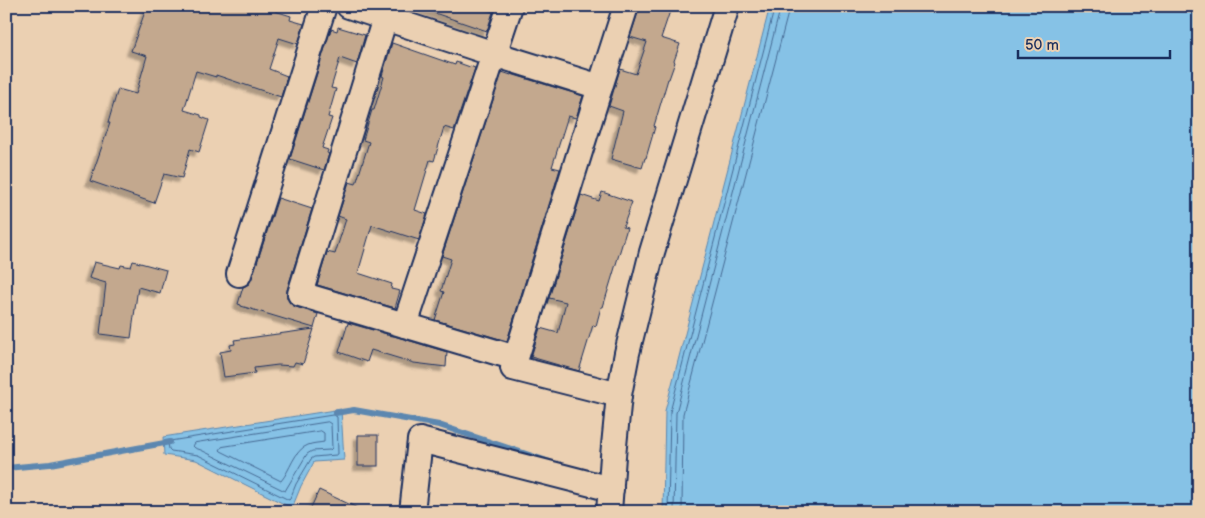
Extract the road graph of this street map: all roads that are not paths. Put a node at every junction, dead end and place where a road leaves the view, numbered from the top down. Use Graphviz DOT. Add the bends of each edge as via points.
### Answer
graph roads {
  1 [pos="324,6"];
  2 [pos="349,6"];
  3 [pos="510,6"];
  4 [pos="626,6"];
  5 [pos="727,6"];
  6 [pos="385,18"];
  7 [pos="494,54"];
  8 [pos="600,87"];
  9 [pos="239,274"];
  10 [pos="405,325"];
  11 [pos="516,358"];
  12 [pos="619,395"];
  13 [pos="610,500"];
  14 [pos="412,512"];
  1 -- 9 [label="street"];
  2 -- 6 [label="street"];
  3 -- 7 [label="street"];
  4 -- 8 [label="street"];
  5 -- 12 [label="street" via="652,252"];
  6 -- 7 [label="street"];
  6 -- 10 [label="street" via="300,294"];
  7 -- 8 [label="street"];
  7 -- 10 [label="street"];
  8 -- 11 [label="street"];
  10 -- 11 [label="street"];
  11 -- 12 [label="street" via="513,368"];
  12 -- 13 [label="street"];
  13 -- 14 [label="street" via="420,440"];
}
